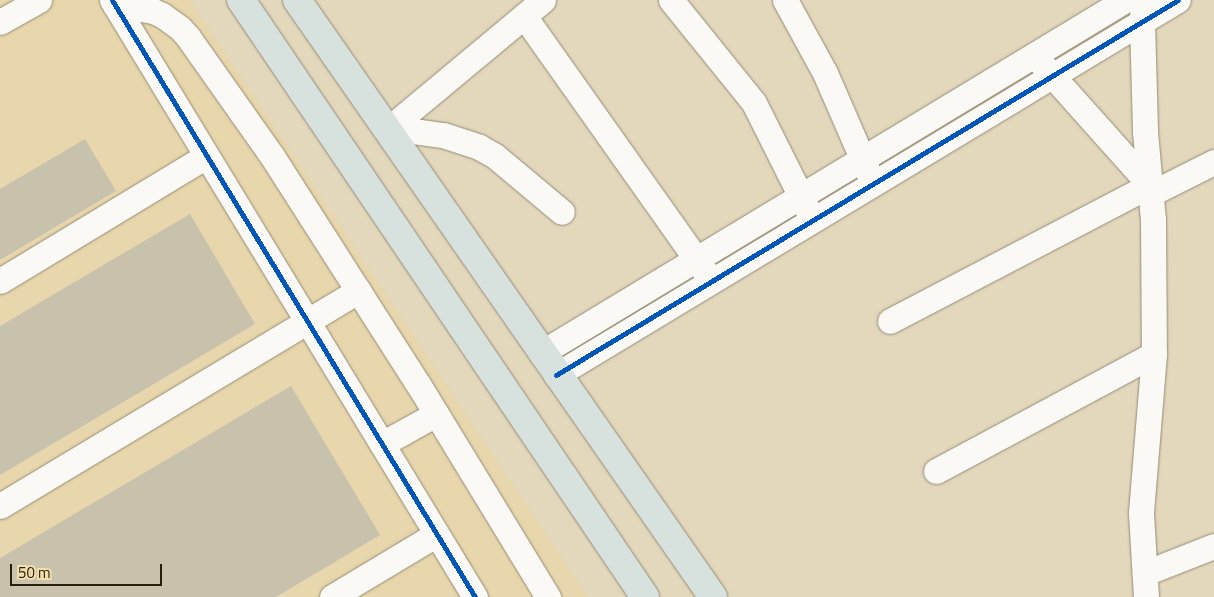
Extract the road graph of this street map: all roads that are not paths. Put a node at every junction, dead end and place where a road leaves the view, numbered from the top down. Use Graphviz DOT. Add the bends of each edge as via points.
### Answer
graph roads {
  1 [pos="39,0"];
  2 [pos="241,0"];
  3 [pos="297,0"];
  4 [pos="543,0"];
  5 [pos="671,0"];
  6 [pos="785,0"];
  7 [pos="1178,0"];
  8 [pos="1116,2"];
  9 [pos="114,3"];
  10 [pos="1142,11"];
  11 [pos="524,16"];
  12 [pos="0,22"];
  13 [pos="1035,54"];
  14 [pos="1051,76"];
  15 [pos="387,130"];
  16 [pos="206,156"];
  17 [pos="862,159"];
  18 [pos="1214,162"];
  19 [pos="874,183"];
  20 [pos="1150,189"];
  21 [pos="800,197"];
  22 [pos="562,212"];
  23 [pos="813,220"];
  24 [pos="697,259"];
  25 [pos="0,281"];
  26 [pos="712,282"];
  27 [pos="358,291"];
  28 [pos="890,321"];
  29 [pos="307,322"];
  30 [pos="541,353"];
  31 [pos="1154,354"];
  32 [pos="556,375"];
  33 [pos="436,414"];
  34 [pos="382,444"];
  35 [pos="936,471"];
  36 [pos="0,506"];
  37 [pos="437,534"];
  38 [pos="1214,546"];
  39 [pos="1145,585"];
  40 [pos="332,597"];
  41 [pos="474,597"];
  42 [pos="548,597"];
  43 [pos="645,597"];
  44 [pos="713,597"];
  1 -- 12 [label="street"];
  2 -- 43 [label="main road"];
  3 -- 15 [label="main road"];
  4 -- 11 [label="street"];
  5 -- 21 [label="street" via="754,103"];
  6 -- 17 [label="street" via="826,74"];
  7 -- 10 [label="street"];
  8 -- 10 [label="street"];
  8 -- 13 [label="street"];
  9 -- 16 [label="street"];
  9 -- 27 [label="street" via="153,11 180,28 272,156"];
  10 -- 14 [label="street"];
  10 -- 20 [label="street"];
  11 -- 15 [label="street"];
  11 -- 24 [label="street"];
  13 -- 14 [label="street"];
  13 -- 17 [label="street"];
  14 -- 19 [label="street"];
  14 -- 20 [label="street"];
  15 -- 22 [label="street" via="443,134 479,147 495,156"];
  15 -- 30 [label="main road"];
  16 -- 25 [label="street"];
  16 -- 29 [label="street"];
  17 -- 19 [label="street"];
  17 -- 21 [label="street"];
  18 -- 20 [label="street"];
  19 -- 23 [label="street"];
  20 -- 28 [label="street"];
  20 -- 31 [label="street"];
  21 -- 23 [label="street"];
  21 -- 24 [label="street"];
  23 -- 26 [label="street"];
  24 -- 26 [label="street"];
  24 -- 30 [label="street"];
  26 -- 32 [label="street"];
  27 -- 29 [label="street"];
  27 -- 33 [label="street"];
  29 -- 34 [label="street"];
  29 -- 36 [label="street"];
  30 -- 32 [label="main road"];
  31 -- 35 [label="street"];
  31 -- 39 [label="street" via="1141,512"];
  32 -- 44 [label="main road"];
  33 -- 34 [label="street"];
  33 -- 42 [label="street"];
  34 -- 37 [label="street"];
  37 -- 40 [label="street"];
  37 -- 41 [label="street"];
  38 -- 39 [label="street"];
}
